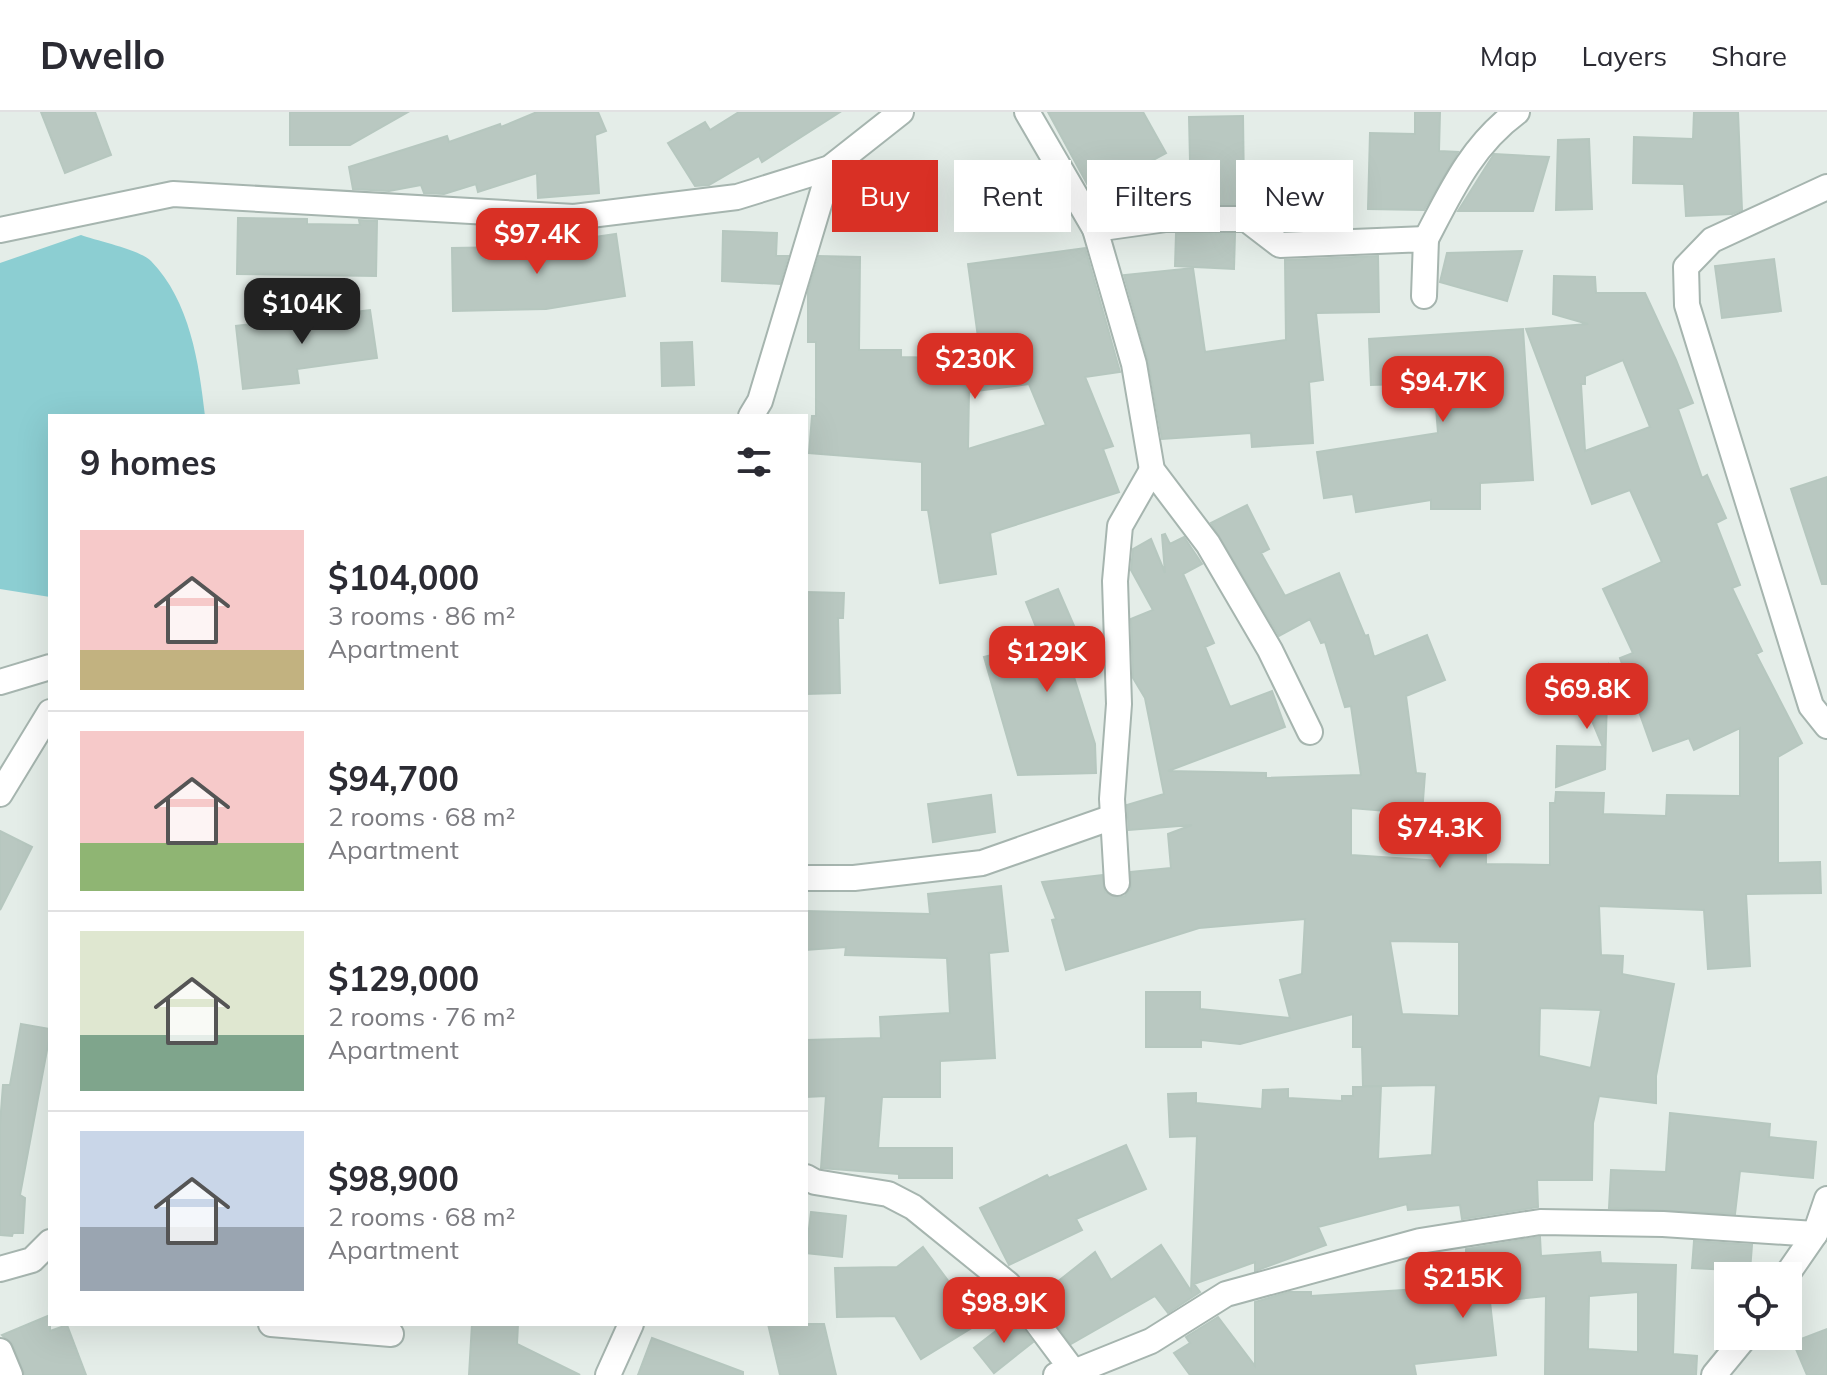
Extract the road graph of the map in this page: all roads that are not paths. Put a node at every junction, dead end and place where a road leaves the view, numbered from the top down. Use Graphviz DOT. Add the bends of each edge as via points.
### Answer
graph roads {
  1 [pos="901,112"];
  2 [pos="1027,112"];
  3 [pos="1517,112"];
  4 [pos="830,168"];
  5 [pos="1827,187"];
  6 [pos="1087,215"];
  7 [pos="1220,219"];
  8 [pos="0,230"];
  9 [pos="1096,232"];
  10 [pos="1426,239"];
  11 [pos="1424,296"];
  12 [pos="752,414"];
  13 [pos="1152,470"];
  14 [pos="48,668"];
  15 [pos="0,682"];
  16 [pos="48,715"];
  17 [pos="1827,726"];
  18 [pos="1310,732"];
  19 [pos="0,794"];
  20 [pos="1113,817"];
  21 [pos="808,878"];
  22 [pos="1117,883"];
  23 [pos="808,1178"];
  24 [pos="1827,1199"];
  25 [pos="1815,1234"];
  26 [pos="48,1245"];
  27 [pos="1796,1262"];
  28 [pos="0,1269"];
  29 [pos="295,1326"];
  30 [pos="630,1326"];
  31 [pos="391,1334"];
  32 [pos="1735,1350"];
  33 [pos="0,1351"];
  34 [pos="1069,1374"];
  35 [pos="10,1375"];
  36 [pos="608,1375"];
  37 [pos="1714,1375"];
  1 -- 4 [label="street"];
  2 -- 6 [label="street"];
  3 -- 10 [label="street" via="1467,160"];
  4 -- 8 [label="street" via="737,197 574,217 173,194"];
  4 -- 12 [label="street"];
  5 -- 17 [label="street" via="1712,240 1686,267 1687,305 1811,706"];
  7 -- 10 [label="street" via="1246,219 1280,245"];
  9 -- 13 [label="street" via="1134,364"];
  10 -- 11 [label="street"];
  13 -- 18 [label="street" via="1208,544"];
  13 -- 20 [label="street" via="1120,526"];
  14 -- 15 [label="street"];
  16 -- 19 [label="street"];
  20 -- 21 [label="street" via="982,863"];
  20 -- 22 [label="street"];
  23 -- 34 [label="street" via="888,1194 913,1207 1008,1284"];
  24 -- 25 [label="street"];
  25 -- 27 [label="street"];
  25 -- 34 [label="street" via="1540,1222 1420,1241 1226,1294 1151,1341"];
  26 -- 28 [label="street" via="32,1260"];
  29 -- 31 [label="street"];
  30 -- 36 [label="street"];
  32 -- 37 [label="street"];
  33 -- 35 [label="street"];
}
